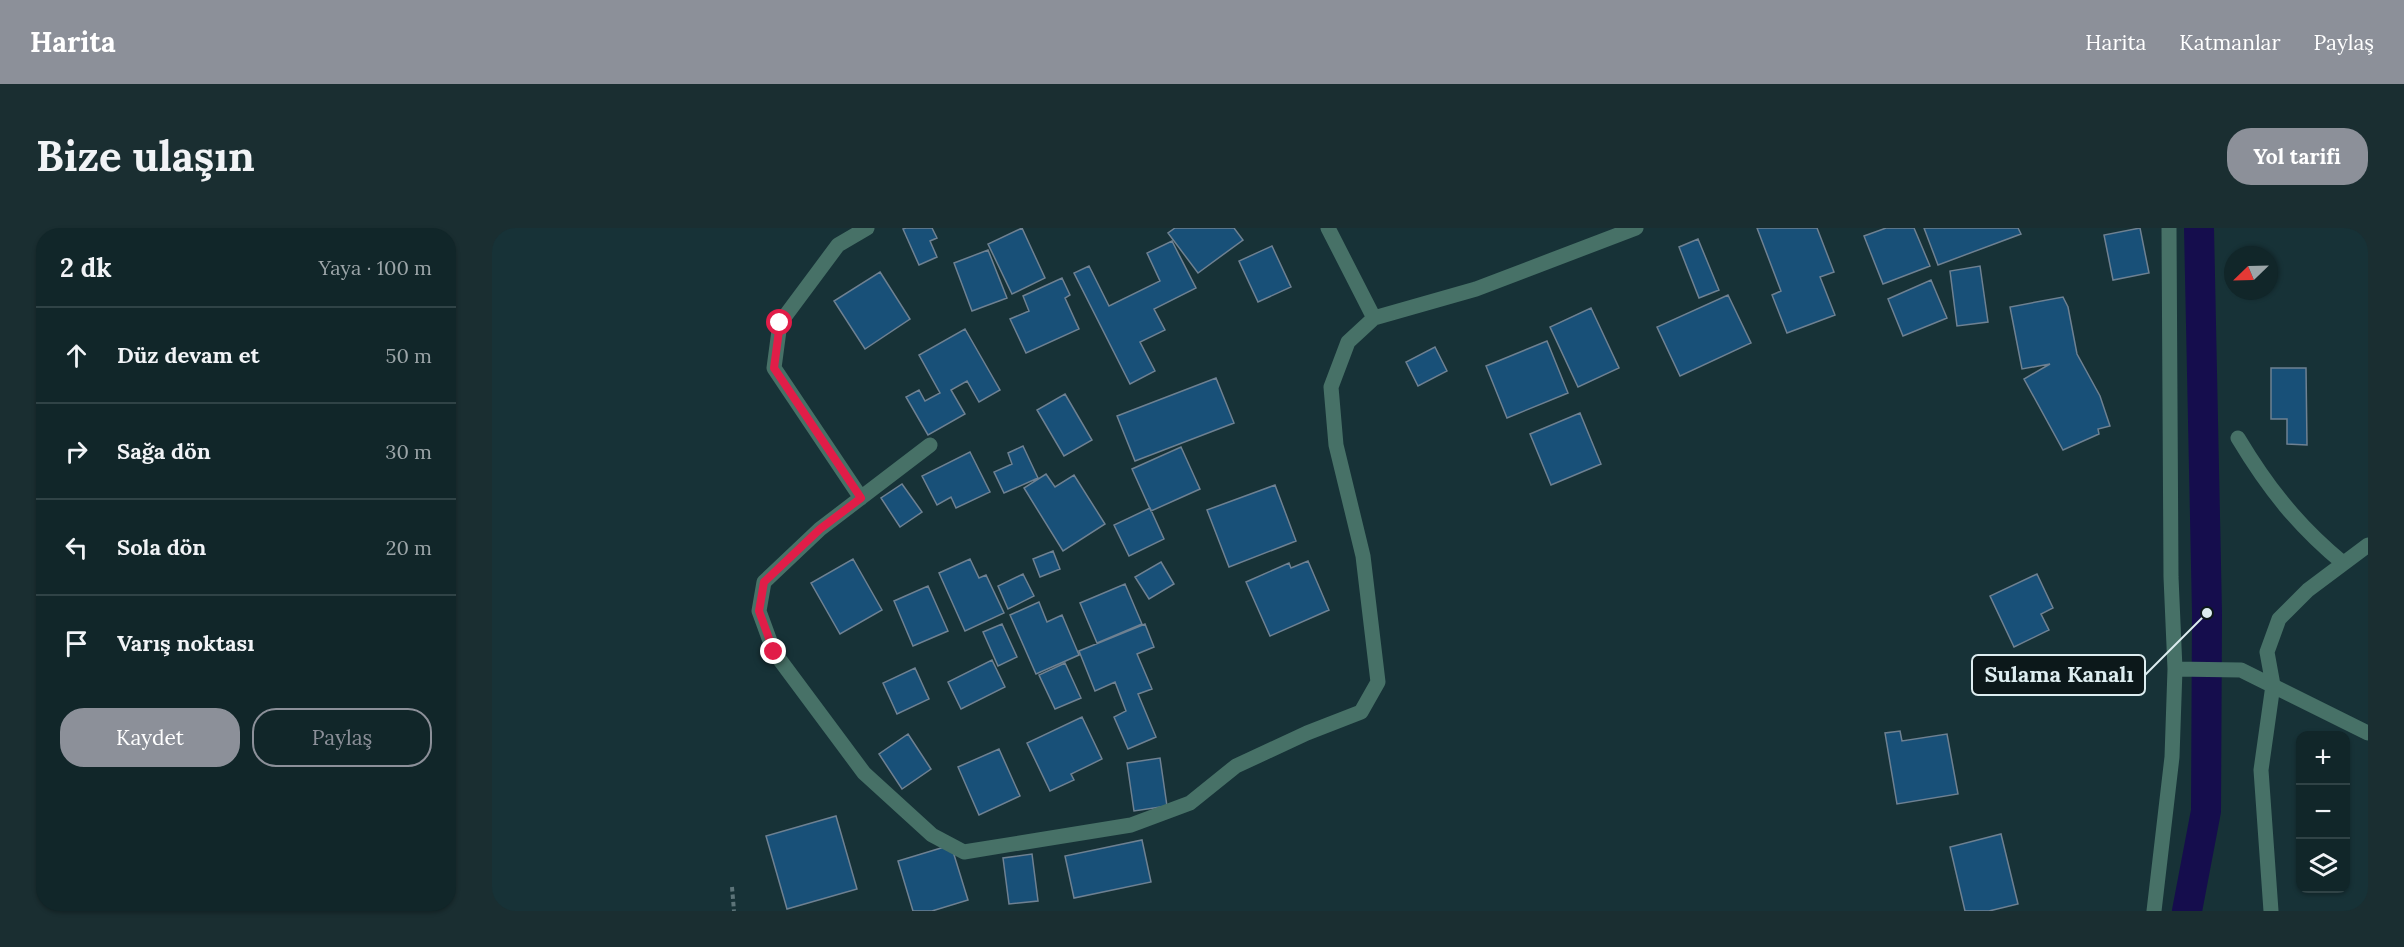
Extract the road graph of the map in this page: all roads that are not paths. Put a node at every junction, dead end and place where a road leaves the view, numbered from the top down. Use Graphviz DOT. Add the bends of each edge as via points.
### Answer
graph roads {
  1 [pos="867,228"];
  2 [pos="1328,228"];
  3 [pos="1636,228"];
  4 [pos="2169,228"];
  5 [pos="1374,318"];
  6 [pos="2238,438"];
  7 [pos="930,445"];
  8 [pos="861,498"];
  9 [pos="2368,545"];
  10 [pos="2343,563"];
  11 [pos="2175,669"];
  12 [pos="2273,685"];
  13 [pos="2368,733"];
  14 [pos="2154,911"];
  15 [pos="2271,911"];
  1 -- 8 [label="street" via="838,245 780,323 774,368"];
  2 -- 5 [label="street"];
  3 -- 5 [label="street" via="1476,289"];
  4 -- 11 [label="street"];
  5 -- 8 [label="street" via="1348,342 1331,387 1336,445 1363,555 1378,682 1361,712 1236,766 1190,803 1131,825 964,852 932,835 864,773 774,652 759,611 764,582 820,529"];
  6 -- 10 [label="street" via="2261,477 2311,537"];
  7 -- 8 [label="street"];
  9 -- 10 [label="street"];
  10 -- 12 [label="street" via="2308,590 2279,620 2267,652"];
  11 -- 12 [label="street" via="2241,670"];
  11 -- 14 [label="street" via="2172,757"];
  12 -- 13 [label="street"];
  12 -- 15 [label="street" via="2261,770"];
}
